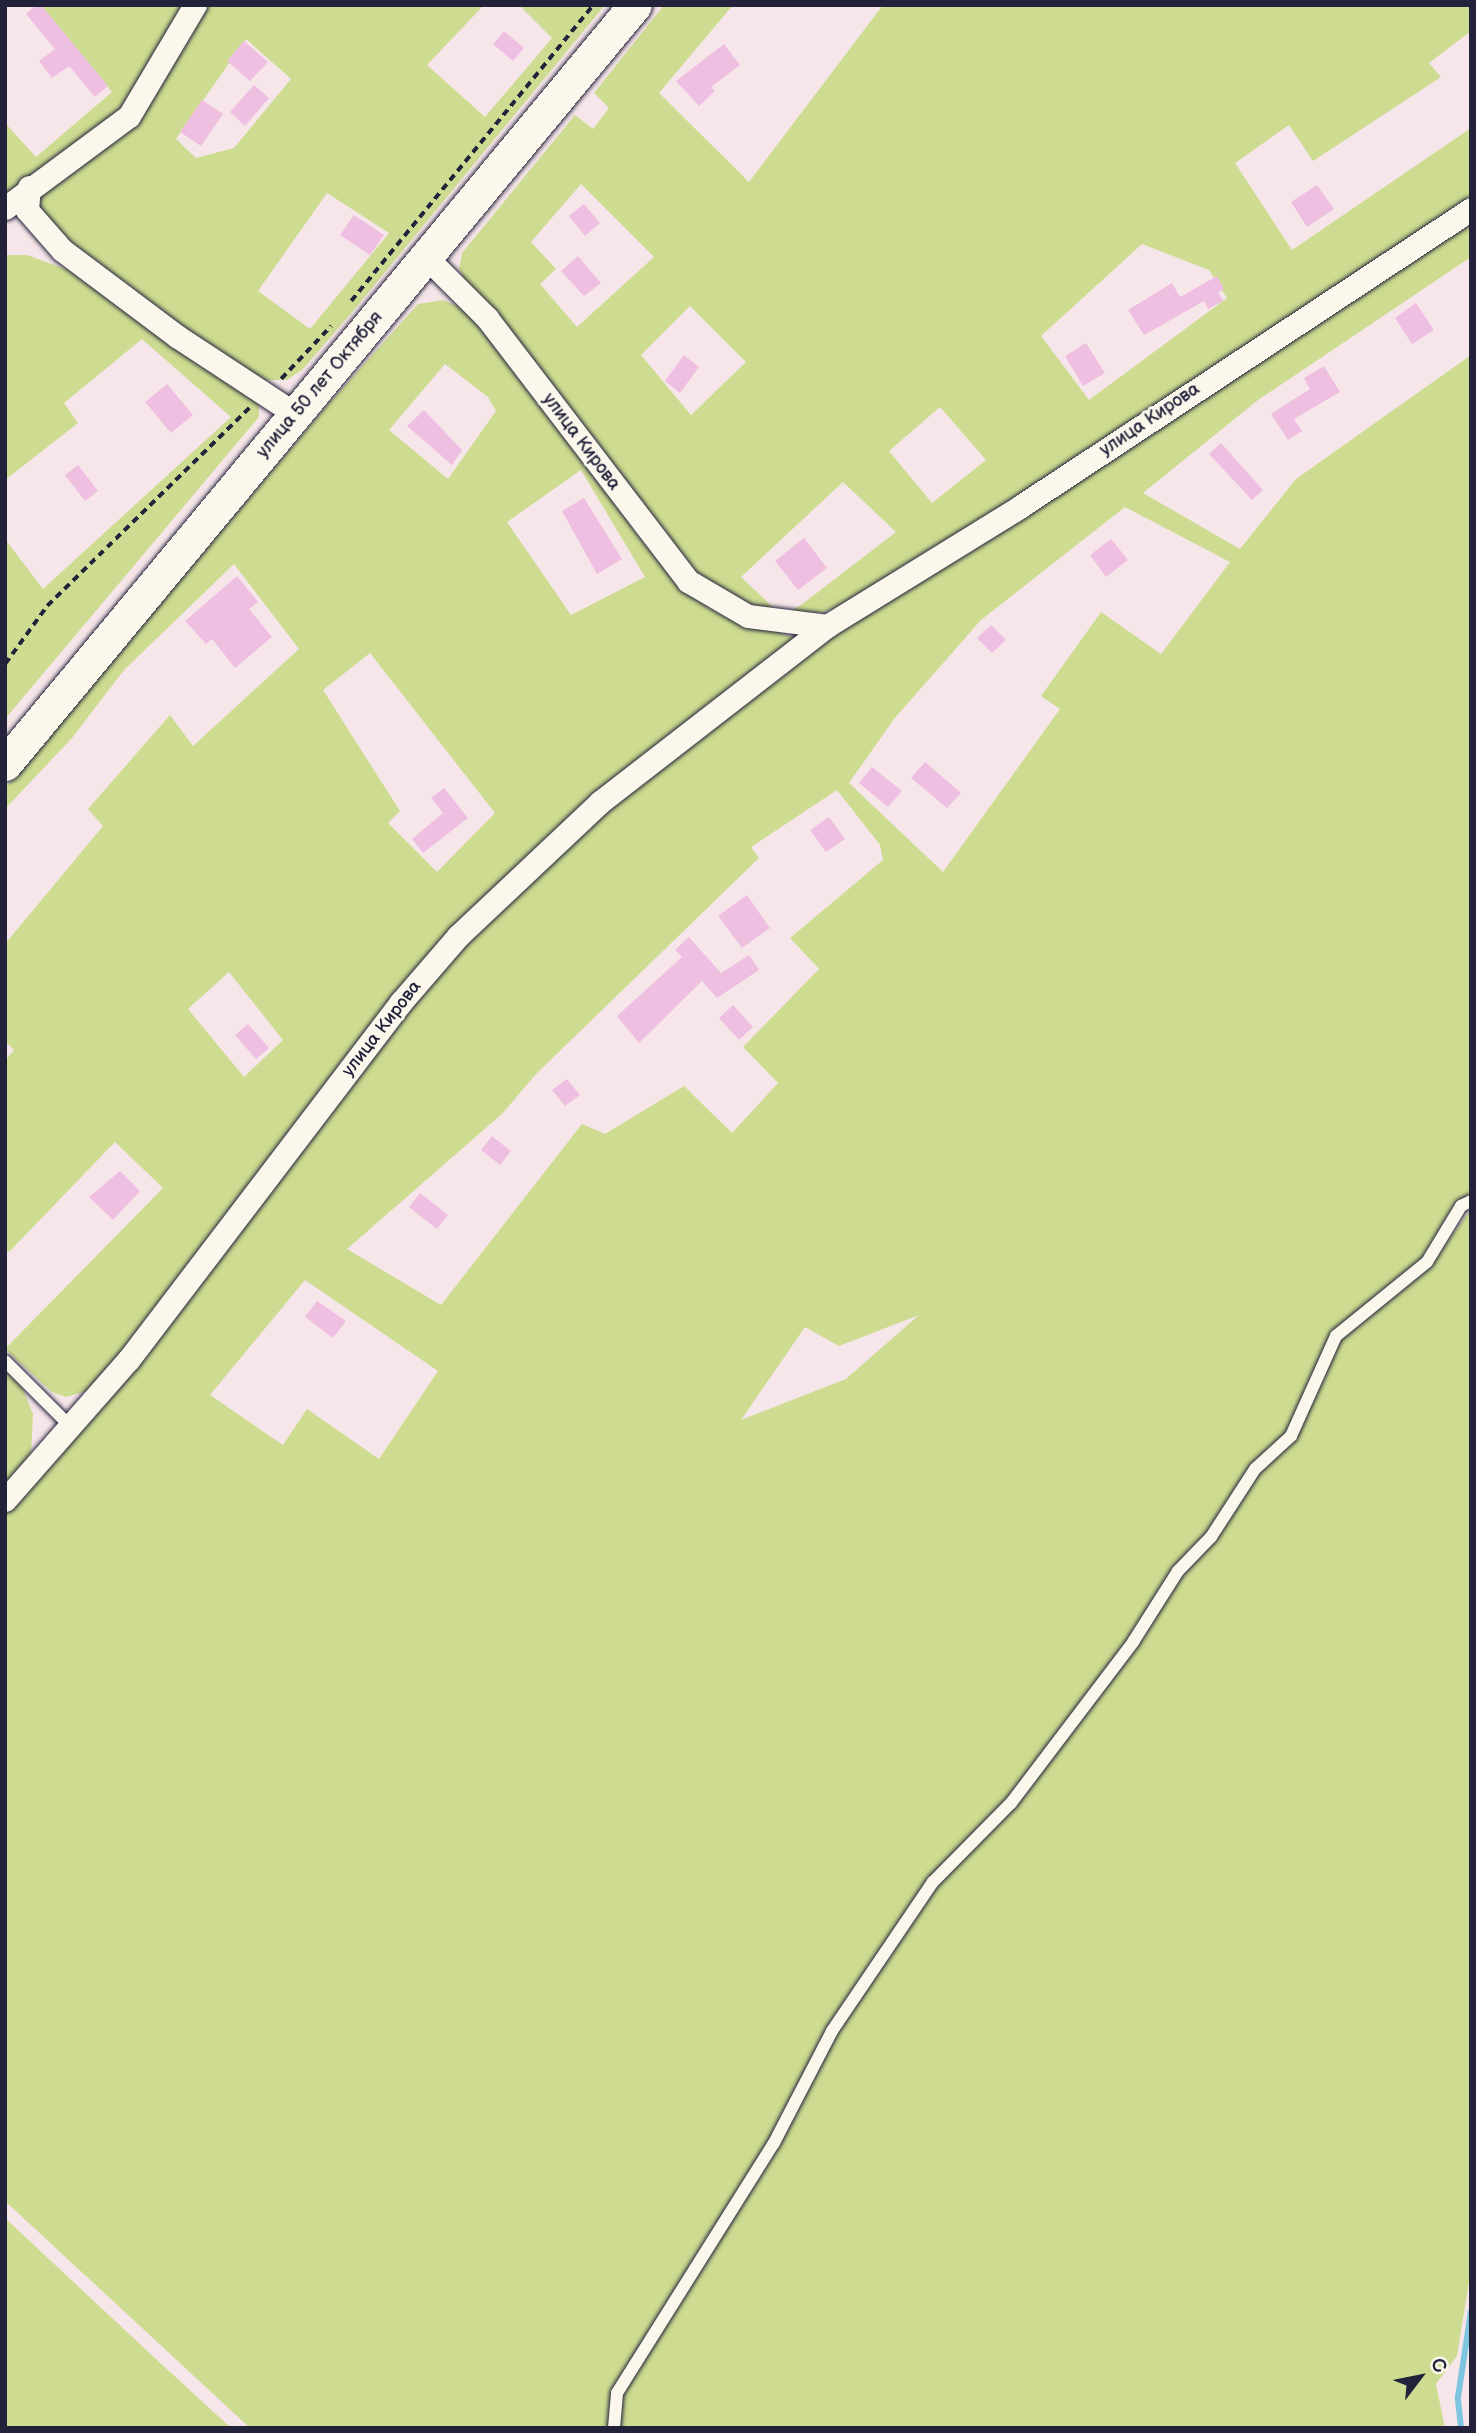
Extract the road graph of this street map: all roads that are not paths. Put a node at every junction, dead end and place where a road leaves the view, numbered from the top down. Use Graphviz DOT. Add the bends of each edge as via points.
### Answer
graph roads {
  1 [pos="195,5"];
  2 [pos="635,5"];
  3 [pos="29,187"];
  4 [pos="5,208"];
  5 [pos="1471,209"];
  6 [pos="427,258"];
  7 [pos="295,414"];
  8 [pos="827,626"];
  9 [pos="5,764"];
  10 [pos="1471,1201"];
  11 [pos="5,1361"];
  12 [pos="69,1425"];
  13 [pos="5,1500"];
  14 [pos="614,2428"];
  1 -- 3 [label="street" via="129,116"];
  2 -- 6 [label="main road, улица 50 лет Октября"];
  3 -- 4 [label="street"];
  3 -- 7 [label="street" via="27,210 62,250 178,337"];
  5 -- 8 [label="street, улица Кирова" via="1021,506"];
  6 -- 7 [label="main road, улица 50 лет Октября"];
  6 -- 8 [label="street, улица Кирова" via="486,318 688,581 748,616"];
  7 -- 9 [label="main road, улица 50 лет Октября"];
  8 -- 12 [label="street, улица Кирова" via="600,802 458,936 401,1002 129,1359"];
  10 -- 14 [label="lane" via="1461,1206 1427,1262 1336,1336 1291,1436 1255,1469 1211,1537 1178,1571 1133,1642 1011,1803 933,1882 832,2031 774,2143 617,2393"];
  11 -- 12 [label="lane"];
  12 -- 13 [label="street, улица Кирова"];
}
